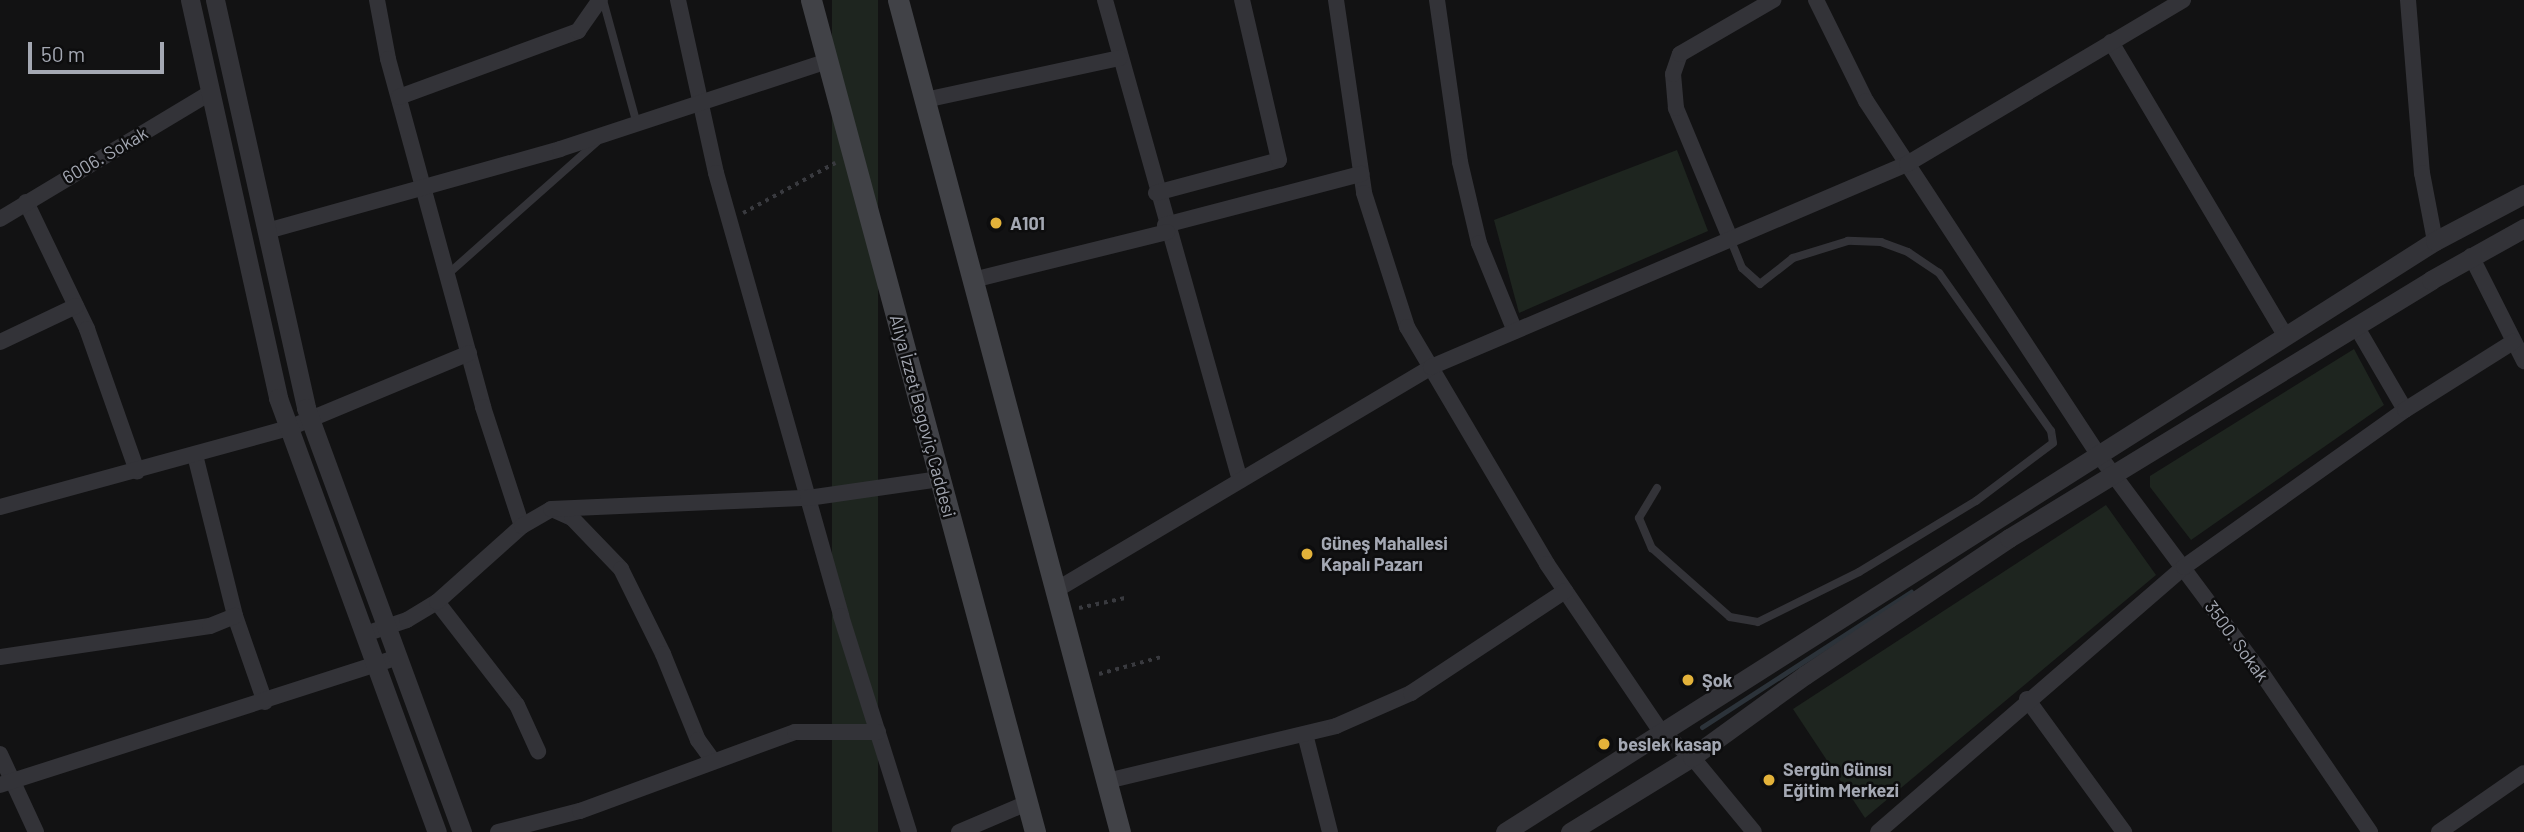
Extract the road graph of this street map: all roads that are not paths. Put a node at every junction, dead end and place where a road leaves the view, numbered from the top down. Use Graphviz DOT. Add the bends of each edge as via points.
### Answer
graph roads {
  1 [pos="190,0"];
  2 [pos="215,0"];
  3 [pos="377,0"];
  4 [pos="601,0"];
  5 [pos="678,0"];
  6 [pos="811,0"];
  7 [pos="898,0"];
  8 [pos="1105,0"];
  9 [pos="1242,0"];
  10 [pos="1336,0"];
  11 [pos="1437,0"];
  12 [pos="1773,0"];
  13 [pos="1816,0"];
  14 [pos="2183,0"];
  15 [pos="2408,0"];
  16 [pos="2110,42"];
  17 [pos="1120,58"];
  18 [pos="827,61"];
  19 [pos="210,93"];
  20 [pos="399,97"];
  21 [pos="925,100"];
  22 [pos="704,102"];
  23 [pos="637,124"];
  24 [pos="607,133"];
  25 [pos="1907,164"];
  26 [pos="1361,174"];
  27 [pos="425,186"];
  28 [pos="1156,193"];
  29 [pos="2524,194"];
  30 [pos="26,202"];
  31 [pos="0,219"];
  32 [pos="2524,228"];
  33 [pos="1166,229"];
  34 [pos="267,231"];
  35 [pos="1730,238"];
  36 [pos="2435,241"];
  37 [pos="2471,256"];
  38 [pos="449,274"];
  39 [pos="973,279"];
  40 [pos="76,306"];
  41 [pos="2356,326"];
  42 [pos="1515,331"];
  43 [pos="2286,337"];
  44 [pos="0,342"];
  45 [pos="2512,342"];
  46 [pos="469,353"];
  47 [pos="2524,361"];
  48 [pos="1431,367"];
  49 [pos="2405,410"];
  50 [pos="310,420"];
  51 [pos="289,428"];
  52 [pos="2098,454"];
  53 [pos="195,455"];
  54 [pos="136,471"];
  55 [pos="2113,475"];
  56 [pos="940,479"];
  57 [pos="1240,480"];
  58 [pos="1657,488"];
  59 [pos="808,498"];
  60 [pos="0,507"];
  61 [pos="551,509"];
  62 [pos="522,526"];
  63 [pos="2184,567"];
  64 [pos="1056,590"];
  65 [pos="1565,591"];
  66 [pos="437,602"];
  67 [pos="235,616"];
  68 [pos="387,626"];
  69 [pos="365,634"];
  70 [pos="0,657"];
  71 [pos="398,657"];
  72 [pos="376,665"];
  73 [pos="2027,699"];
  74 [pos="265,702"];
  75 [pos="878,732"];
  76 [pos="1661,732"];
  77 [pos="1305,734"];
  78 [pos="538,751"];
  79 [pos="0,754"];
  80 [pos="1692,757"];
  81 [pos="712,759"];
  82 [pos="2524,774"];
  83 [pos="1107,780"];
  84 [pos="7,783"];
  85 [pos="1027,803"];
  86 [pos="36,832"];
  87 [pos="437,832"];
  88 [pos="462,832"];
  89 [pos="498,832"];
  90 [pos="909,832"];
  91 [pos="959,832"];
  92 [pos="1035,832"];
  93 [pos="1120,832"];
  94 [pos="1329,832"];
  95 [pos="1505,832"];
  96 [pos="1570,832"];
  97 [pos="1754,832"];
  98 [pos="1878,832"];
  99 [pos="2124,832"];
  100 [pos="2370,832"];
  101 [pos="2439,832"];
  1 -- 19 [label="street"];
  2 -- 34 [label="street"];
  3 -- 20 [label="street"];
  4 -- 20 [label="street" via="578,31"];
  4 -- 23 [label="lane"];
  5 -- 22 [label="street"];
  6 -- 18 [label="main road, Aliya İzzet Begoviç Caddesi"];
  7 -- 21 [label="main road"];
  8 -- 17 [label="street"];
  9 -- 28 [label="street" via="1279,160"];
  10 -- 26 [label="street"];
  11 -- 42 [label="street" via="1460,162 1473,216"];
  12 -- 35 [label="street" via="1680,54 1673,74 1676,108"];
  13 -- 25 [label="street, 3500. Sokak" via="1866,101"];
  14 -- 16 [label="street"];
  15 -- 36 [label="street" via="2422,173"];
  16 -- 25 [label="street"];
  16 -- 43 [label="street"];
  17 -- 21 [label="street"];
  17 -- 28 [label="street"];
  18 -- 22 [label="street"];
  18 -- 56 [label="main road, Aliya İzzet Begoviç Caddesi"];
  19 -- 30 [label="street, 6006. Sokak"];
  19 -- 51 [label="street" via="278,398"];
  20 -- 27 [label="street"];
  21 -- 39 [label="main road"];
  22 -- 23 [label="street"];
  22 -- 59 [label="street" via="729,221"];
  23 -- 24 [label="street"];
  24 -- 27 [label="street"];
  24 -- 38 [label="lane"];
  25 -- 35 [label="street"];
  25 -- 52 [label="street, 3500. Sokak"];
  26 -- 33 [label="street"];
  26 -- 48 [label="street" via="1407,327"];
  27 -- 34 [label="street"];
  27 -- 38 [label="street"];
  28 -- 33 [label="street"];
  29 -- 36 [label="street"];
  30 -- 31 [label="street, 6006. Sokak"];
  30 -- 40 [label="street"];
  32 -- 37 [label="street"];
  33 -- 39 [label="street"];
  33 -- 57 [label="street"];
  34 -- 50 [label="street"];
  35 -- 42 [label="street"];
  35 -- 58 [label="lane" via="1742,268 1760,285 1793,258 1848,241 1881,242 1908,252 1939,273 2051,431 2053,443 1976,501 1859,572 1758,622 1730,617 1652,548 1639,518"];
  36 -- 43 [label="street"];
  37 -- 41 [label="street"];
  37 -- 45 [label="street"];
  38 -- 46 [label="street"];
  39 -- 64 [label="main road"];
  40 -- 44 [label="street"];
  40 -- 54 [label="street"];
  41 -- 49 [label="street"];
  41 -- 55 [label="street"];
  42 -- 48 [label="street"];
  43 -- 52 [label="street"];
  45 -- 47 [label="street"];
  45 -- 49 [label="street"];
  46 -- 50 [label="street"];
  46 -- 62 [label="street"];
  48 -- 57 [label="street"];
  48 -- 65 [label="street"];
  49 -- 63 [label="street"];
  50 -- 51 [label="street"];
  50 -- 68 [label="street"];
  51 -- 53 [label="street"];
  51 -- 69 [label="street"];
  52 -- 55 [label="street, 3500. Sokak"];
  52 -- 76 [label="street"];
  53 -- 54 [label="street"];
  53 -- 67 [label="street"];
  54 -- 60 [label="street"];
  55 -- 63 [label="street, 3500. Sokak"];
  55 -- 80 [label="street" via="1805,675"];
  56 -- 59 [label="street"];
  56 -- 85 [label="main road, Aliya İzzet Begoviç Caddesi"];
  57 -- 64 [label="street"];
  59 -- 61 [label="street"];
  59 -- 75 [label="street"];
  61 -- 62 [label="street"];
  61 -- 81 [label="street" via="572,518 621,569 698,740"];
  62 -- 66 [label="street"];
  63 -- 73 [label="street"];
  63 -- 100 [label="street, 3500. Sokak"];
  64 -- 83 [label="main road"];
  65 -- 76 [label="street"];
  65 -- 77 [label="street" via="1411,693 1336,726"];
  66 -- 68 [label="street"];
  66 -- 78 [label="street" via="517,705"];
  67 -- 70 [label="street" via="210,626"];
  67 -- 74 [label="street"];
  68 -- 69 [label="street"];
  68 -- 71 [label="street"];
  69 -- 72 [label="street"];
  71 -- 72 [label="street"];
  71 -- 88 [label="street"];
  72 -- 74 [label="street"];
  72 -- 87 [label="street"];
  73 -- 98 [label="street"];
  73 -- 99 [label="street"];
  74 -- 84 [label="street"];
  75 -- 81 [label="street" via="795,732"];
  75 -- 90 [label="street"];
  76 -- 80 [label="street"];
  76 -- 95 [label="street"];
  77 -- 83 [label="street"];
  77 -- 94 [label="street"];
  79 -- 84 [label="street"];
  80 -- 96 [label="street"];
  80 -- 97 [label="street"];
  81 -- 89 [label="street" via="580,810"];
  82 -- 101 [label="street"];
  83 -- 93 [label="main road"];
  84 -- 86 [label="street"];
  85 -- 91 [label="street"];
  85 -- 92 [label="main road, Aliya İzzet Begoviç Caddesi"];
}
